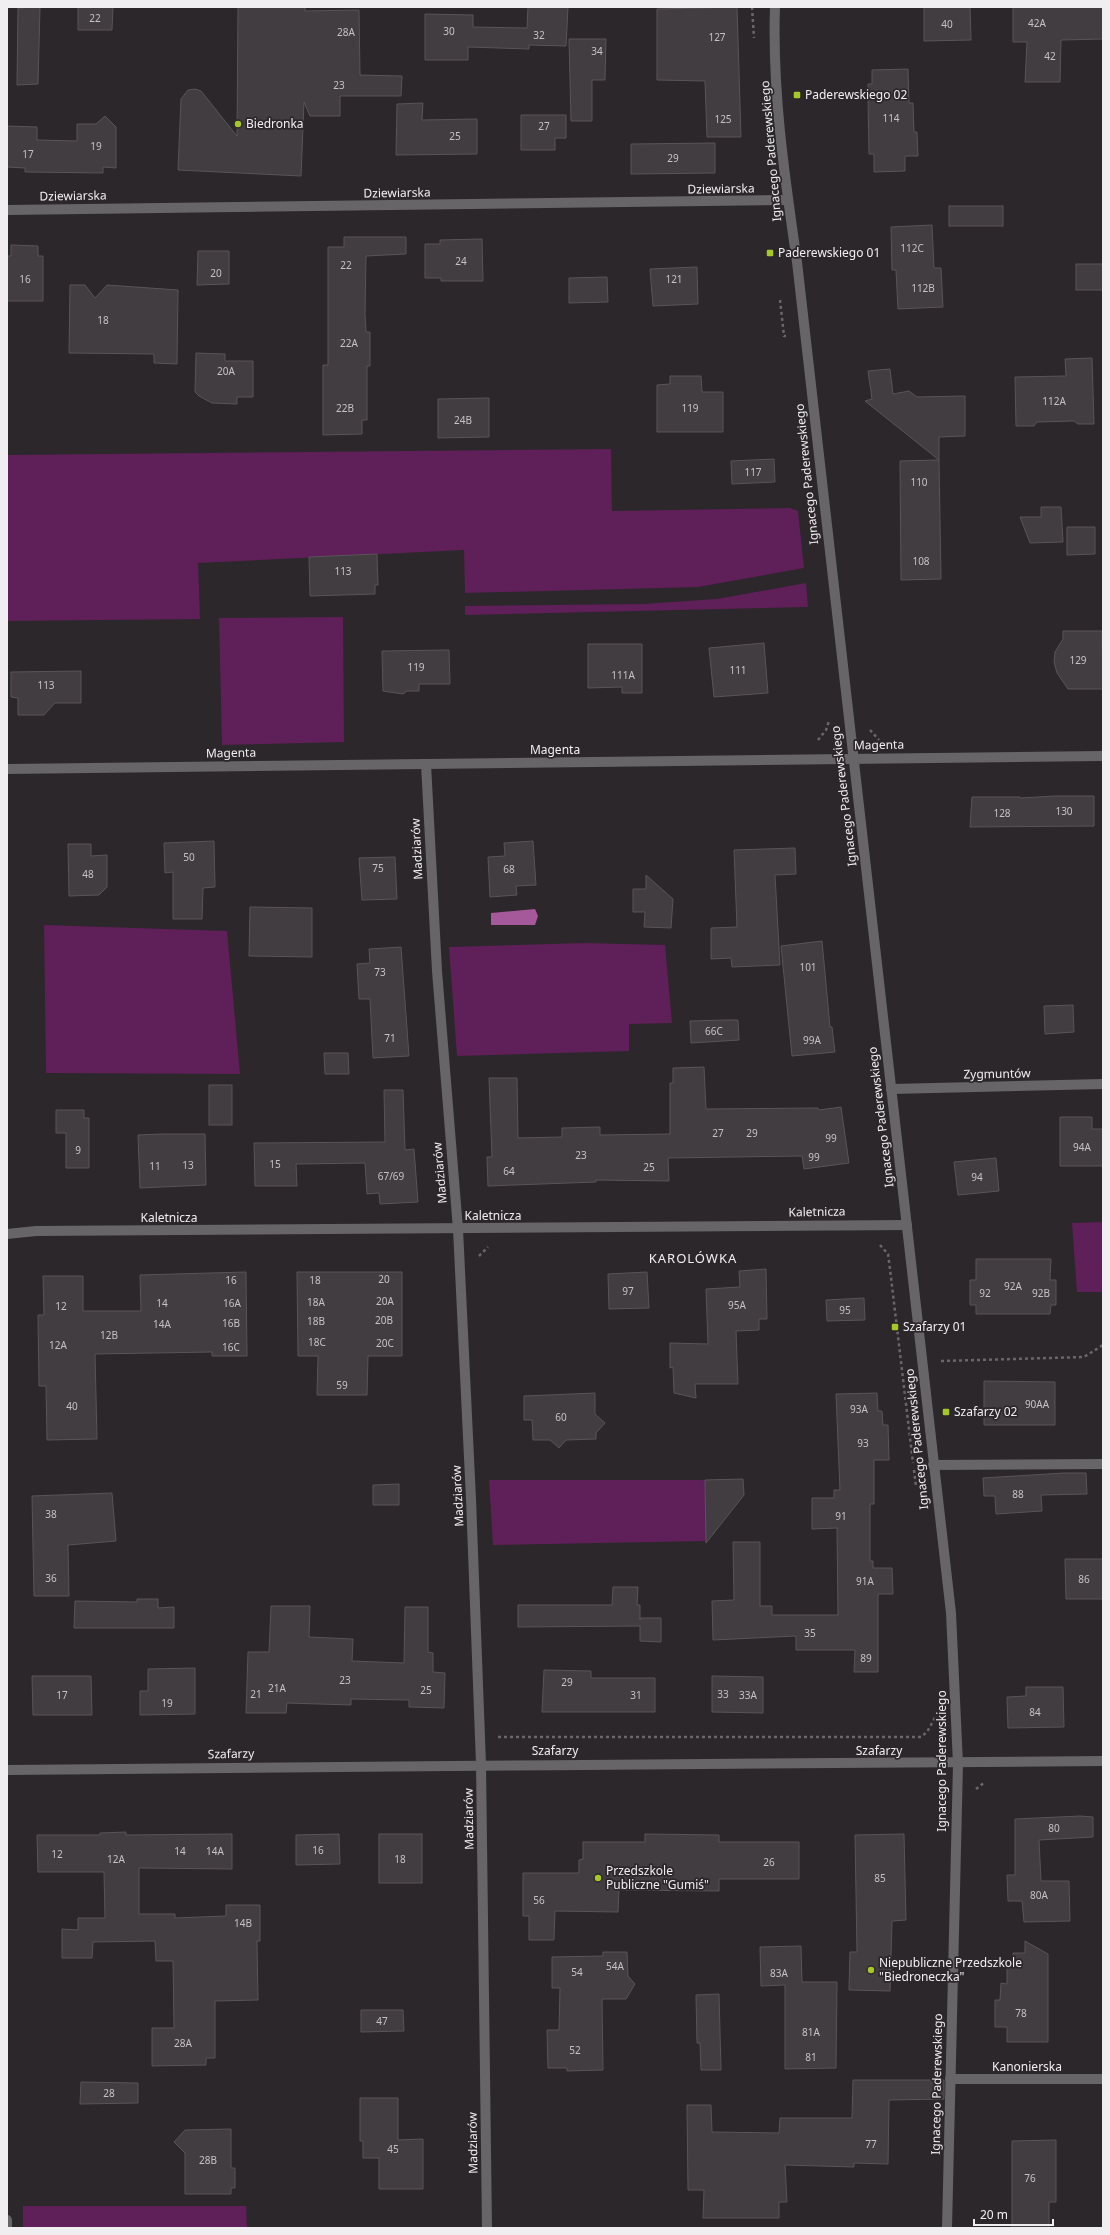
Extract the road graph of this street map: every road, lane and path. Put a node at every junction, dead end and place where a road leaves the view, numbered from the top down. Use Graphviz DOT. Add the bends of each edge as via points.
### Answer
graph roads {
  1 [pos="752,7"];
  2 [pos="775,7"];
  3 [pos="752,19"];
  4 [pos="788,200"];
  5 [pos="7,210"];
  6 [pos="1103,756"];
  7 [pos="853,758"];
  8 [pos="426,764"];
  9 [pos="7,769"];
  10 [pos="1103,1084"];
  11 [pos="891,1089"];
  12 [pos="907,1225"];
  13 [pos="458,1229"];
  14 [pos="7,1234"];
  15 [pos="876,1242"];
  16 [pos="489,1246"];
  17 [pos="478,1260"];
  18 [pos="1103,1345"];
  19 [pos="940,1360"];
  20 [pos="1103,1464"];
  21 [pos="933,1465"];
  22 [pos="916,1491"];
  23 [pos="938,1713"];
  24 [pos="480,1737"];
  25 [pos="1103,1761"];
  26 [pos="481,1764"];
  27 [pos="958,1764"];
  28 [pos="7,1770"];
  29 [pos="950,2079"];
  30 [pos="1103,2079"];
  31 [pos="7,2220"];
  32 [pos="7,2228"];
  33 [pos="487,2228"];
  34 [pos="947,2228"];
  1 -- 3 [label="path"];
  2 -- 4 [label="street, Ignacego Paderewskiego" via="778,93"];
  4 -- 5 [label="street, Dziewiarska"];
  4 -- 7 [label="street, Ignacego Paderewskiego"];
  6 -- 7 [label="street, Magenta"];
  7 -- 8 [label="street, Magenta"];
  7 -- 11 [label="street, Ignacego Paderewskiego"];
  8 -- 9 [label="street, Magenta"];
  8 -- 13 [label="street, Madziarów" via="437,971"];
  10 -- 11 [label="street, Zygmuntów"];
  11 -- 12 [label="street, Ignacego Paderewskiego"];
  12 -- 13 [label="street, Kaletnicza"];
  12 -- 21 [label="street, Ignacego Paderewskiego"];
  13 -- 14 [label="street, Kaletnicza" via="36,1231"];
  13 -- 24 [label="street, Madziarów"];
  15 -- 22 [label="path" via="888,1254"];
  16 -- 17 [label="path" via="479,1255"];
  18 -- 19 [label="path" via="1084,1357"];
  20 -- 21 [label="street"];
  21 -- 27 [label="street, Ignacego Paderewskiego" via="951,1613"];
  23 -- 24 [label="path" via="933,1724 921,1737"];
  24 -- 26 [label="street, Madziarów"];
  25 -- 27 [label="street, Szafarzy"];
  26 -- 27 [label="street, Szafarzy"];
  26 -- 28 [label="street, Szafarzy"];
  26 -- 33 [label="street, Madziarów"];
  27 -- 29 [label="street, Ignacego Paderewskiego"];
  29 -- 30 [label="street, Kanonierska"];
  29 -- 34 [label="street, Ignacego Paderewskiego"];
  31 -- 32 [label="street"];
}
